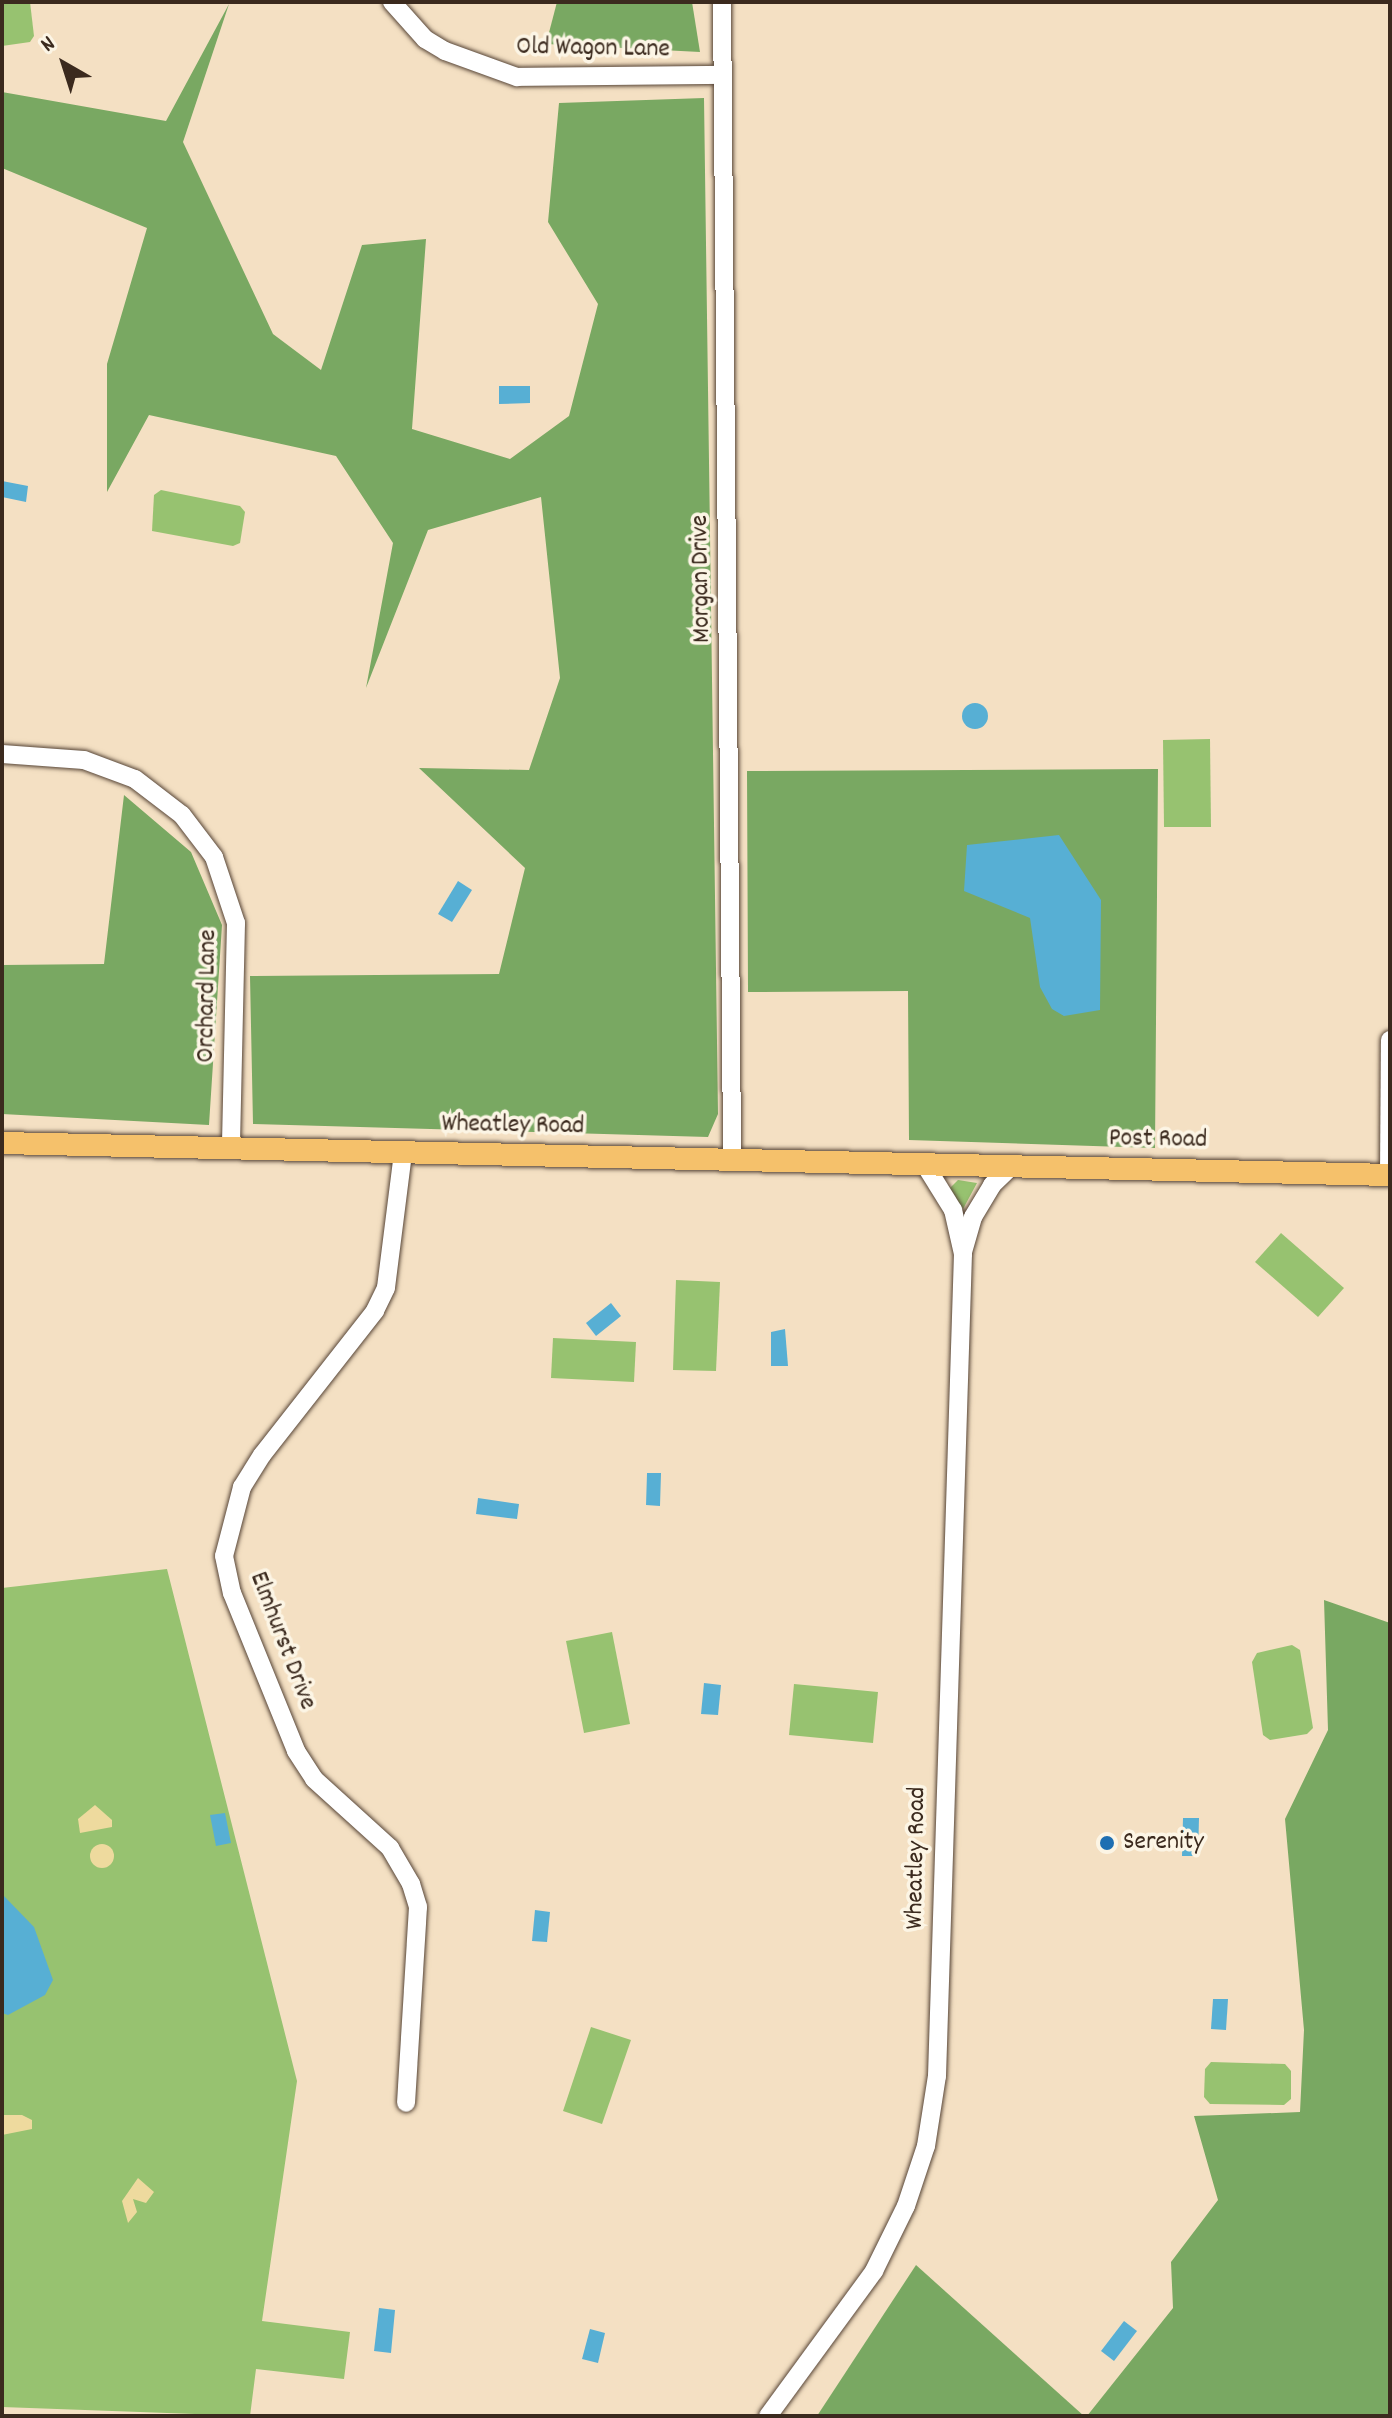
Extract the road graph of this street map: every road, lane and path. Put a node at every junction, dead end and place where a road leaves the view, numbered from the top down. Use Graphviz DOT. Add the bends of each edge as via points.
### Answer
graph roads {
  1 [pos="392,2"];
  2 [pos="722,2"];
  3 [pos="722,75"];
  4 [pos="2,754"];
  5 [pos="1390,1040"];
  6 [pos="2,1143"];
  7 [pos="231,1148"];
  8 [pos="403,1153"];
  9 [pos="732,1156"];
  10 [pos="925,1165"];
  11 [pos="1012,1166"];
  12 [pos="1389,1174"];
  13 [pos="963,1254"];
  14 [pos="406,2103"];
  15 [pos="768,2416"];
  1 -- 3 [label="street, Old Wagon Lane" via="425,39 445,51 517,77"];
  2 -- 3 [label="street, Morgan Drive"];
  3 -- 9 [label="street, Morgan Drive"];
  4 -- 7 [label="street, Orchard Lane" via="84,760 135,779 182,815 214,857 236,923"];
  5 -- 12 [label="street"];
  6 -- 7 [label="main road, Wheatley Road"];
  7 -- 8 [label="main road, Wheatley Road"];
  8 -- 9 [label="main road, Wheatley Road"];
  8 -- 14 [label="street, Elmhurst Drive" via="386,1288 375,1311 249,1476 231,1518 224,1556 232,1593 296,1751 314,1779 390,1848 411,1884 418,1907"];
  9 -- 10 [label="main road, Wheatley Road"];
  10 -- 11 [label="main road, Post Road"];
  10 -- 13 [label="street, Wheatley Road" via="953,1210"];
  11 -- 12 [label="main road, Post Road"];
  11 -- 13 [label="street, Wheatley Road" via="992,1185 973,1217"];
  13 -- 15 [label="street, Wheatley Road" via="942,1999 926,2146 906,2206 874,2271"];
}
